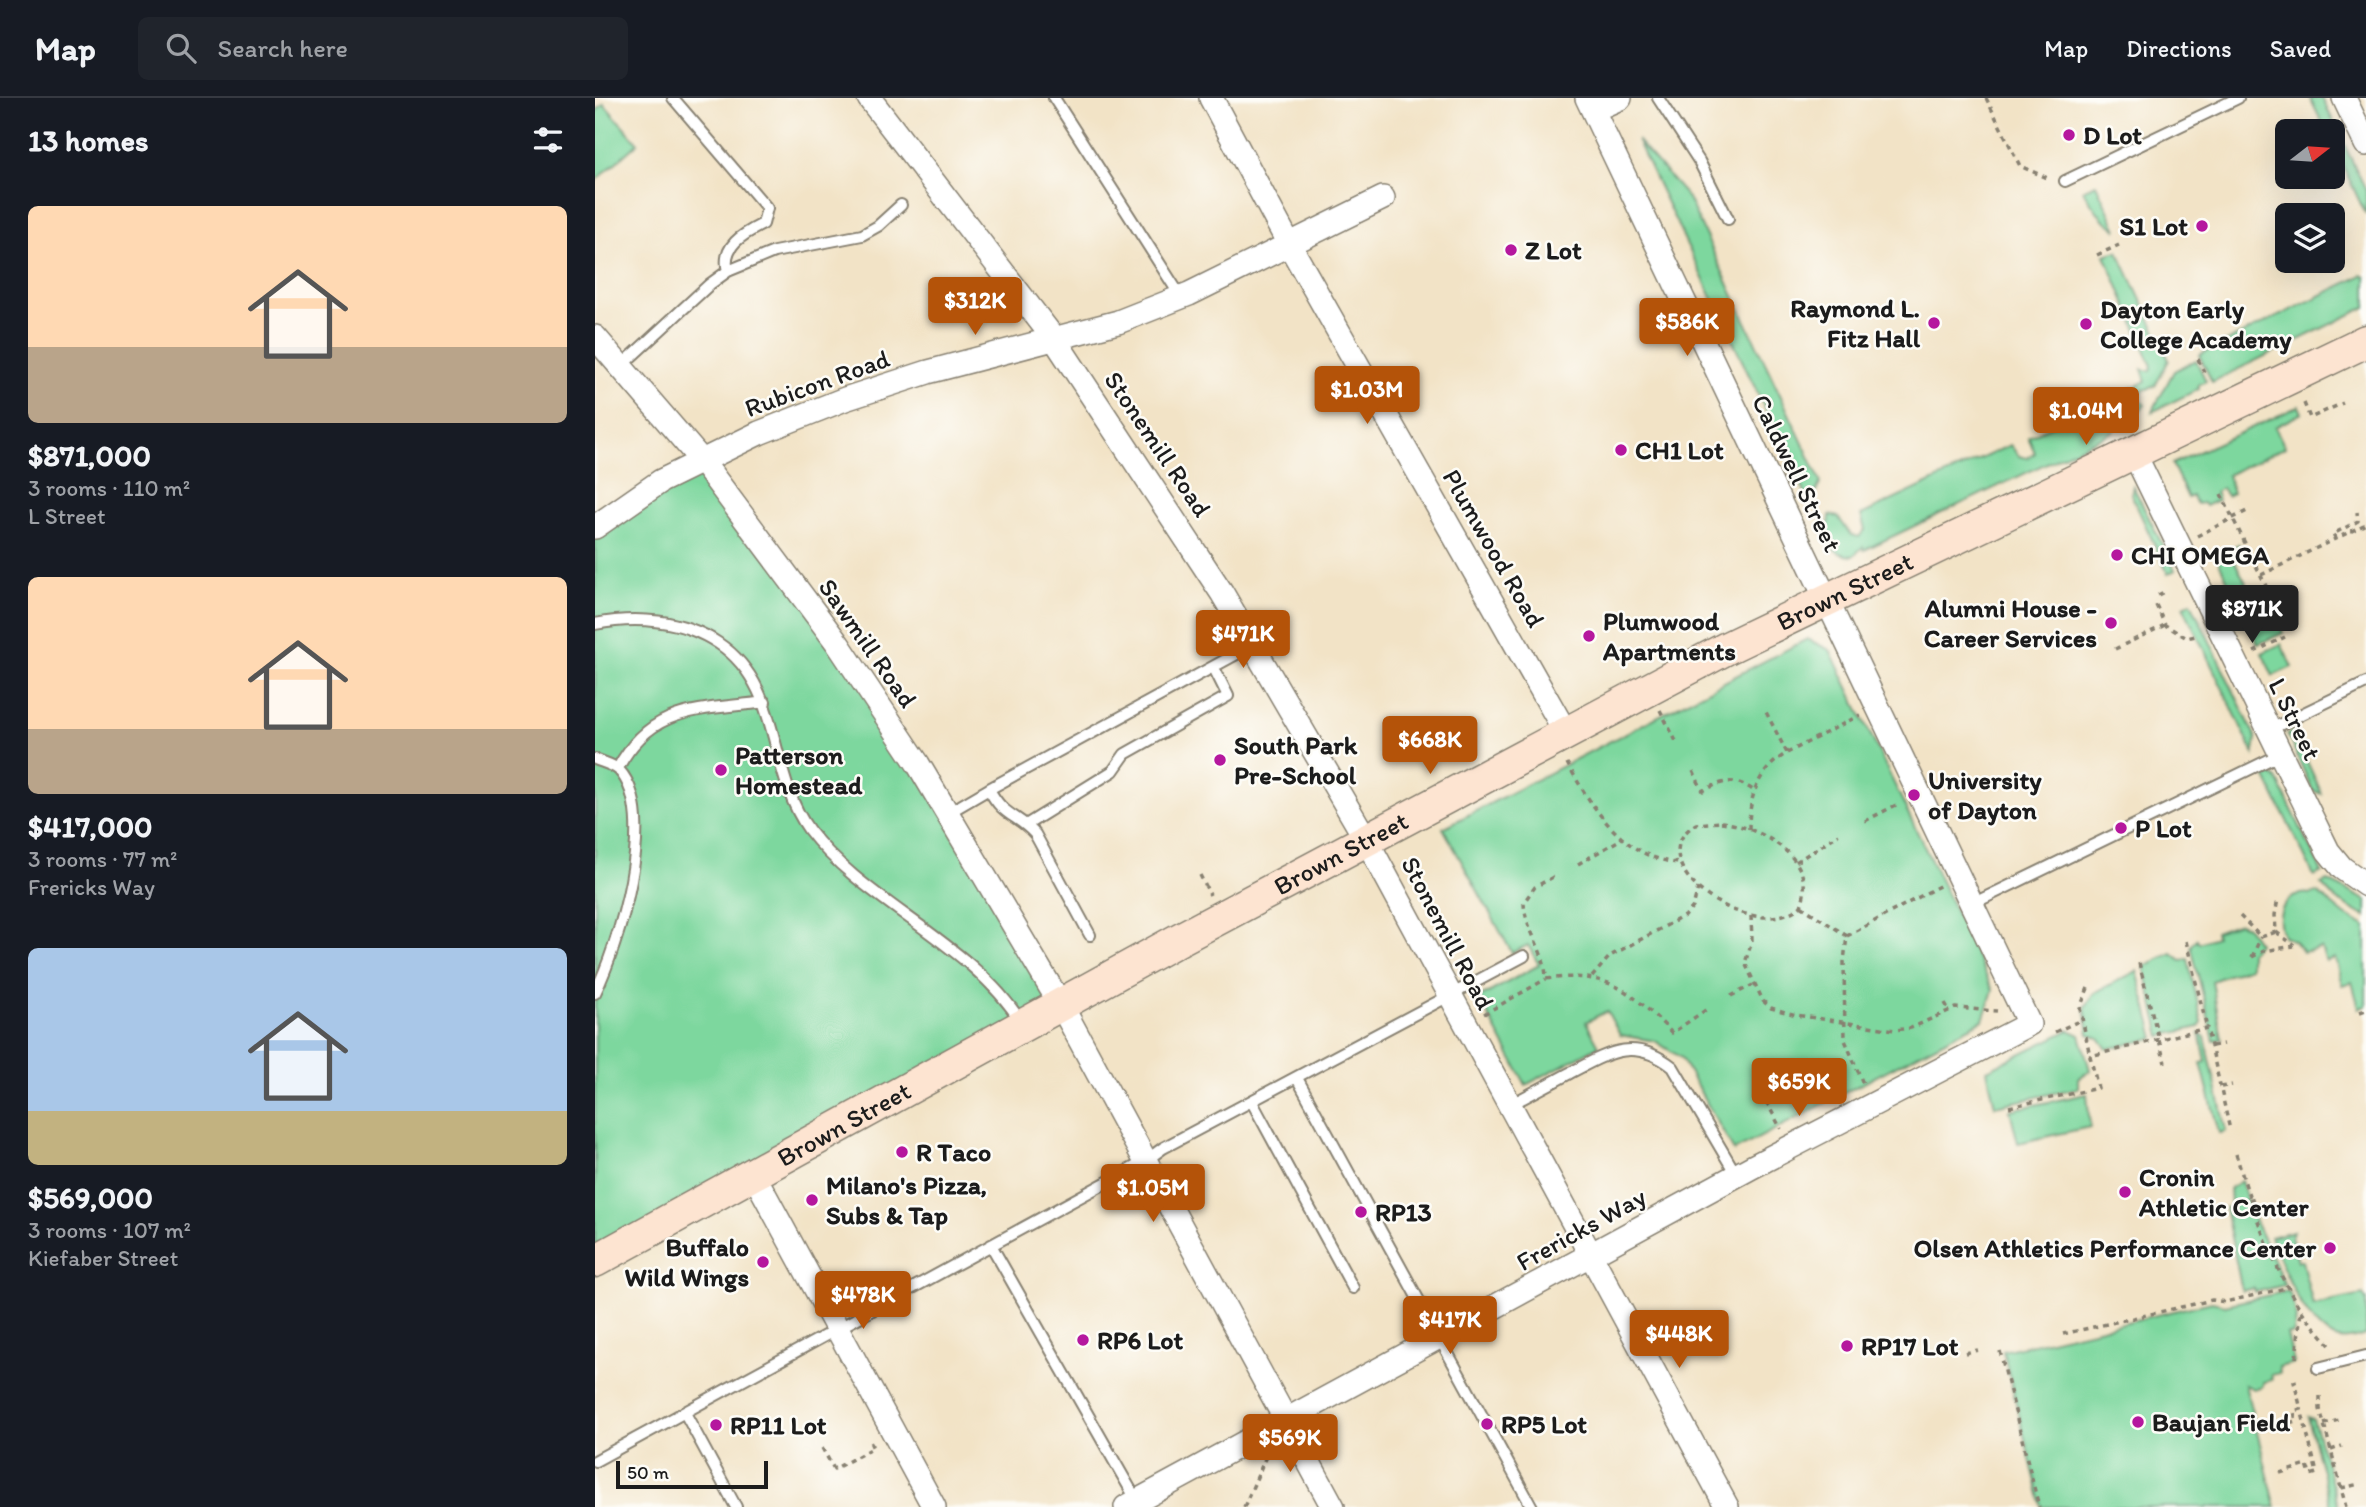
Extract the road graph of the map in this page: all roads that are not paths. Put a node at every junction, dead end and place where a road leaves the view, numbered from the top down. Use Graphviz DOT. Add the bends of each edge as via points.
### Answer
graph roads {
  1 [pos="673,98"];
  2 [pos="869,98"];
  3 [pos="1054,98"];
  4 [pos="1211,98"];
  5 [pos="1620,98"];
  6 [pos="1658,98"];
  7 [pos="2238,98"];
  8 [pos="2344,98"];
  9 [pos="1590,104"];
  10 [pos="2366,144"];
  11 [pos="2066,181"];
  12 [pos="1383,198"];
  13 [pos="901,205"];
  14 [pos="1728,219"];
  15 [pos="1289,244"];
  16 [pos="728,271"];
  17 [pos="1181,298"];
  18 [pos="595,337"];
  19 [pos="1055,340"];
  20 [pos="2366,341"];
  21 [pos="621,366"];
  22 [pos="2134,453"];
  23 [pos="701,460"];
  24 [pos="595,527"];
  25 [pos="1826,598"];
  26 [pos="595,624"];
  27 [pos="1253,645"];
  28 [pos="1214,668"];
  29 [pos="2366,683"];
  30 [pos="765,702"];
  31 [pos="2269,730"];
  32 [pos="1565,745"];
  33 [pos="2281,754"];
  34 [pos="595,759"];
  35 [pos="618,768"];
  36 [pos="989,789"];
  37 [pos="948,813"];
  38 [pos="1026,825"];
  39 [pos="1367,841"];
  40 [pos="2366,885"];
  41 [pos="1971,905"];
  42 [pos="1090,935"];
  43 [pos="1524,956"];
  44 [pos="595,993"];
  45 [pos="1450,995"];
  46 [pos="1061,1005"];
  47 [pos="2029,1024"];
  48 [pos="1024,1027"];
  49 [pos="1297,1078"];
  50 [pos="1252,1102"];
  51 [pos="1510,1105"];
  52 [pos="1143,1162"];
  53 [pos="754,1175"];
  54 [pos="1737,1176"];
  55 [pos="991,1245"];
  56 [pos="1593,1254"];
  57 [pos="595,1261"];
  58 [pos="1353,1288"];
  59 [pos="837,1329"];
  60 [pos="1440,1337"];
  61 [pos="2366,1356"];
  62 [pos="2318,1368"];
  63 [pos="684,1413"];
  64 [pos="1286,1421"];
  65 [pos="595,1461"];
  66 [pos="1131,1504"];
  67 [pos="736,1507"];
  68 [pos="934,1507"];
  69 [pos="1333,1507"];
  70 [pos="1532,1507"];
  71 [pos="1727,1507"];
  1 -- 16 [label="lane" via="767,208 763,223 733,243 727,254"];
  2 -- 19 [label="street, Stonemill Road"];
  3 -- 17 [label="lane"];
  4 -- 15 [label="street, Plumwood Road"];
  5 -- 9 [label="street"];
  6 -- 14 [label="lane" via="1699,161"];
  7 -- 11 [label="lane"];
  8 -- 10 [label="street"];
  9 -- 25 [label="street, Caldwell Street"];
  12 -- 15 [label="street, Rubicon Road"];
  13 -- 16 [label="lane" via="862,235 774,252"];
  15 -- 17 [label="street, Rubicon Road"];
  15 -- 32 [label="street, Plumwood Road"];
  16 -- 21 [label="lane"];
  17 -- 19 [label="street, Rubicon Road"];
  18 -- 21 [label="street, Sawmill Road"];
  19 -- 23 [label="street, Rubicon Road" via="845,399"];
  19 -- 27 [label="street, Stonemill Road"];
  20 -- 22 [label="street, Brown Street"];
  21 -- 23 [label="street, Sawmill Road"];
  22 -- 25 [label="street, Brown Street"];
  22 -- 31 [label="street, L Street"];
  23 -- 24 [label="street, Rubicon Road" via="661,481"];
  23 -- 37 [label="street, Sawmill Road" via="838,644"];
  25 -- 32 [label="street, Brown Street"];
  25 -- 41 [label="street, Caldwell Street"];
  26 -- 30 [label="lane" via="638,619 697,632 737,658"];
  27 -- 28 [label="lane"];
  27 -- 39 [label="street, Stonemill Road"];
  28 -- 36 [label="lane"];
  28 -- 38 [label="lane" via="1228,696 1125,754 1113,771"];
  29 -- 31 [label="lane"];
  30 -- 35 [label="lane" via="678,713 647,729 629,747"];
  30 -- 48 [label="lane" via="785,778 808,829 848,869 974,971 1010,1006"];
  31 -- 33 [label="street, L Street"];
  32 -- 39 [label="street, Brown Street"];
  33 -- 40 [label="street, L Street" via="2335,860"];
  33 -- 41 [label="lane"];
  34 -- 35 [label="lane"];
  35 -- 44 [label="lane" via="629,786 638,830 620,921"];
  36 -- 37 [label="lane"];
  36 -- 38 [label="lane" via="998,806"];
  37 -- 46 [label="street, Sawmill Road"];
  38 -- 42 [label="lane"];
  39 -- 45 [label="street, Stonemill Road"];
  39 -- 46 [label="street, Brown Street"];
  41 -- 47 [label="street, Caldwell Street"];
  43 -- 45 [label="lane"];
  45 -- 49 [label="lane"];
  45 -- 51 [label="street, Stonemill Road"];
  46 -- 48 [label="street, Brown Street"];
  46 -- 52 [label="street, Sawmill Road"];
  47 -- 54 [label="street, Frericks Way"];
  48 -- 53 [label="street, Brown Street"];
  49 -- 50 [label="lane"];
  49 -- 60 [label="lane"];
  50 -- 52 [label="lane"];
  50 -- 58 [label="lane"];
  51 -- 54 [label="lane" via="1609,1052 1643,1051 1673,1068"];
  51 -- 56 [label="street, Stonemill Road"];
  52 -- 55 [label="lane"];
  52 -- 64 [label="street, Sawmill Road"];
  53 -- 57 [label="street, Brown Street"];
  53 -- 59 [label="street"];
  54 -- 56 [label="street, Frericks Way"];
  55 -- 59 [label="lane"];
  55 -- 66 [label="lane"];
  56 -- 60 [label="street, Frericks Way"];
  56 -- 71 [label="street, Stonemill Road"];
  59 -- 63 [label="lane"];
  59 -- 68 [label="street"];
  60 -- 64 [label="street, Frericks Way"];
  60 -- 70 [label="lane"];
  61 -- 62 [label="lane"];
  63 -- 65 [label="lane"];
  63 -- 67 [label="lane"];
  64 -- 66 [label="street, Frericks Way"];
  64 -- 69 [label="street, Sawmill Road"];
}
